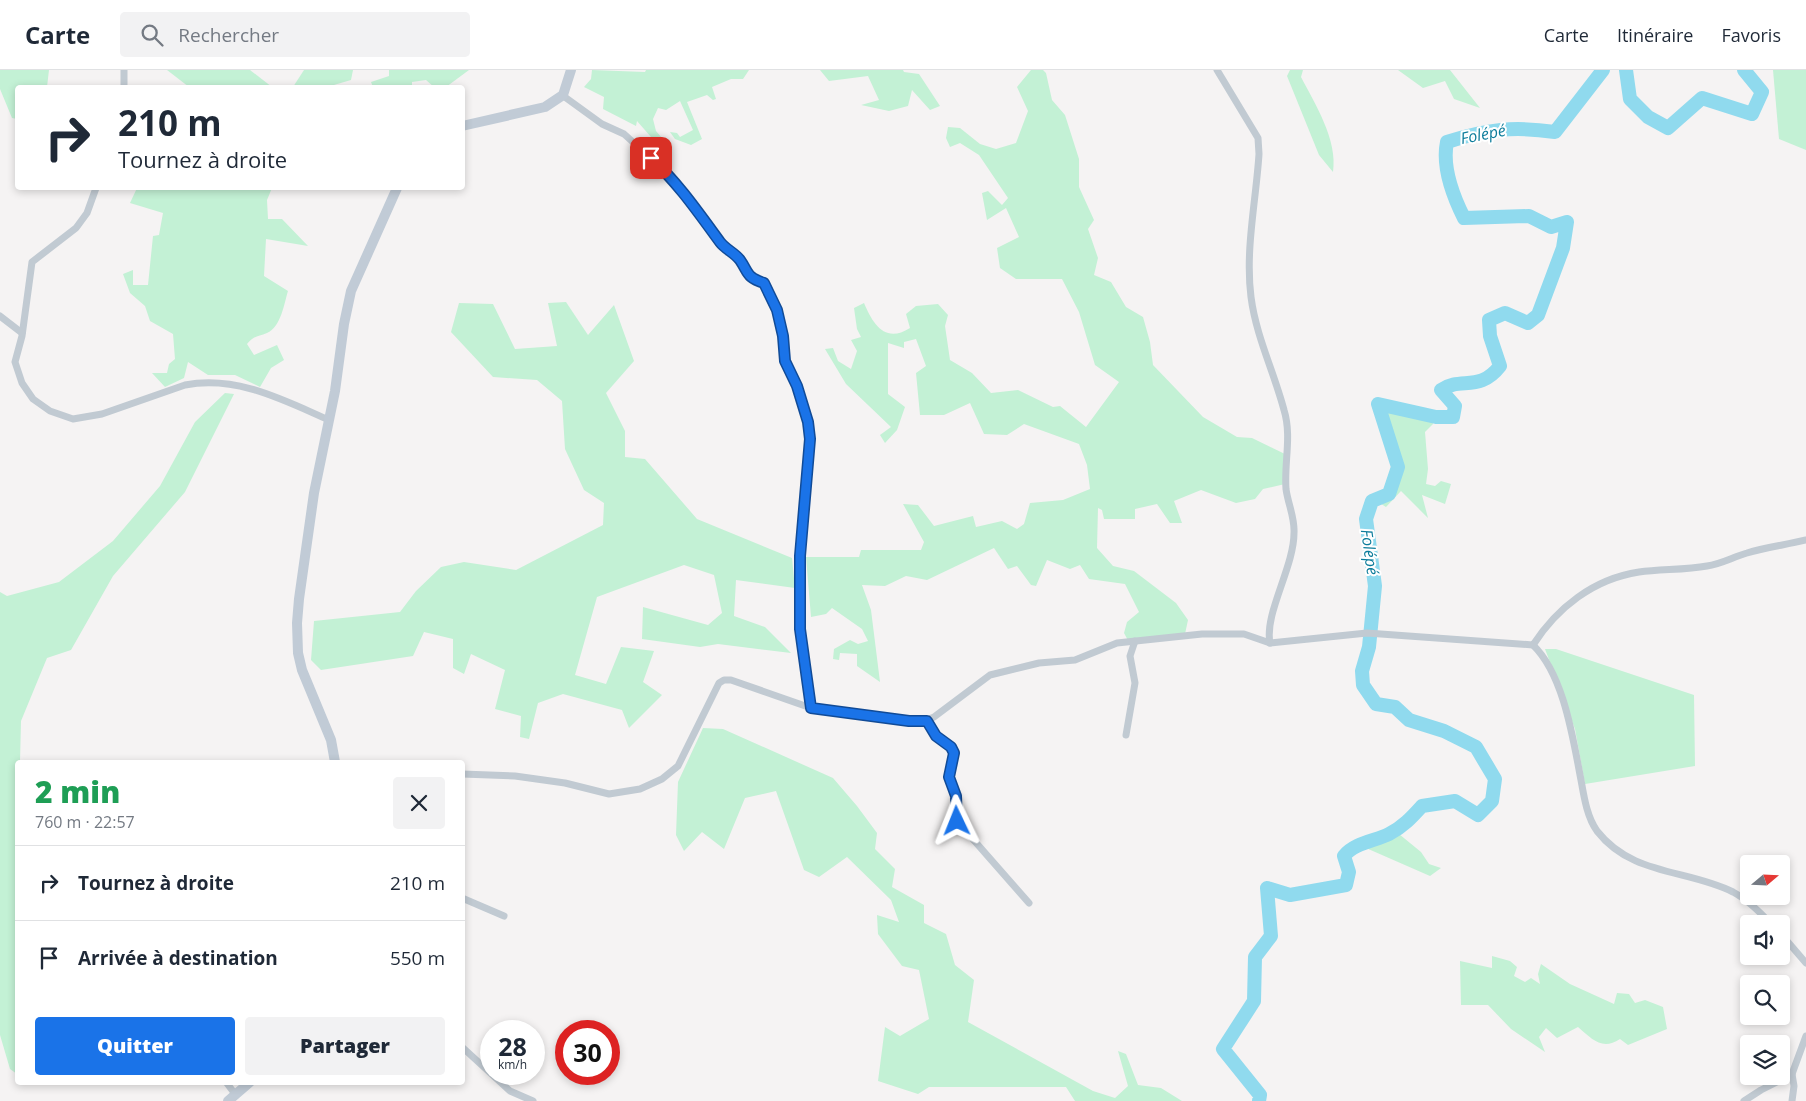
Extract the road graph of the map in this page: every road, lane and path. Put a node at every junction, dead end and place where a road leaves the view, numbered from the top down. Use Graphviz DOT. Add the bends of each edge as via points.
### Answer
graph roads {
  1 [pos="124,70"];
  2 [pos="572,70"];
  3 [pos="1217,70"];
  4 [pos="124,85"];
  5 [pos="562,95"];
  6 [pos="465,125"];
  7 [pos="95,190"];
  8 [pos="397,190"];
  9 [pos="0,316"];
  10 [pos="22,333"];
  11 [pos="329,420"];
  12 [pos="1806,540"];
  13 [pos="1135,641"];
  14 [pos="1270,643"];
  15 [pos="1533,646"];
  16 [pos="811,708"];
  17 [pos="927,721"];
  18 [pos="1126,736"];
  19 [pos="335,760"];
  20 [pos="465,774"];
  21 [pos="465,899"];
  22 [pos="1029,903"];
  23 [pos="1763,915"];
  24 [pos="504,916"];
  25 [pos="1790,944"];
  26 [pos="1806,963"];
  27 [pos="1806,1036"];
  28 [pos="465,1050"];
  29 [pos="1792,1074"];
  30 [pos="227,1085"];
  31 [pos="246,1085"];
  32 [pos="232,1097"];
  33 [pos="533,1101"];
  34 [pos="1744,1101"];
  35 [pos="1792,1101"];
  1 -- 4 [label="street"];
  2 -- 5 [label="street"];
  3 -- 14 [label="street" via="1258,138 1249,273 1251,297 1256,326 1286,420 1286,491 1292,507 1294,534 1267,630"];
  5 -- 6 [label="street" via="544,107"];
  5 -- 16 [label="street" via="602,124 624,134 664,170 690,199 721,244 740,259 746,273 764,283 769,290 783,336 785,361 804,407 810,439 800,556 800,629"];
  7 -- 10 [label="street" via="88,213 76,228 32,262"];
  8 -- 11 [label="street" via="351,291"];
  9 -- 10 [label="street"];
  10 -- 11 [label="street" via="15,362 22,383 33,399 58,415 86,418 185,385 217,382 263,392"];
  11 -- 19 [label="street" via="314,493 299,599 297,641 302,670 330,740"];
  12 -- 15 [label="street" via="1749,552 1707,566 1639,572 1610,581 1581,595 1559,612"];
  13 -- 14 [label="street" via="1202,634 1244,634"];
  13 -- 17 [label="street" via="1105,647 1075,660 1038,663 990,675"];
  13 -- 18 [label="street" via="1130,656 1134,691"];
  14 -- 15 [label="street" via="1367,632"];
  15 -- 23 [label="street" via="1544,657 1554,679 1571,730 1588,810 1597,830 1619,851 1648,868 1699,879 1735,893"];
  16 -- 17 [label="street"];
  16 -- 20 [label="street" via="724,680 711,696 678,766 662,780 618,794 525,778"];
  17 -- 22 [label="street" via="936,736 954,753 949,777 956,796 957,821"];
  21 -- 24 [label="street"];
  25 -- 26 [label="street"];
  27 -- 29 [label="street"];
  28 -- 33 [label="street" via="510,1090"];
  29 -- 34 [label="street"];
  29 -- 35 [label="street"];
  30 -- 32 [label="street"];
  31 -- 32 [label="street"];
}
